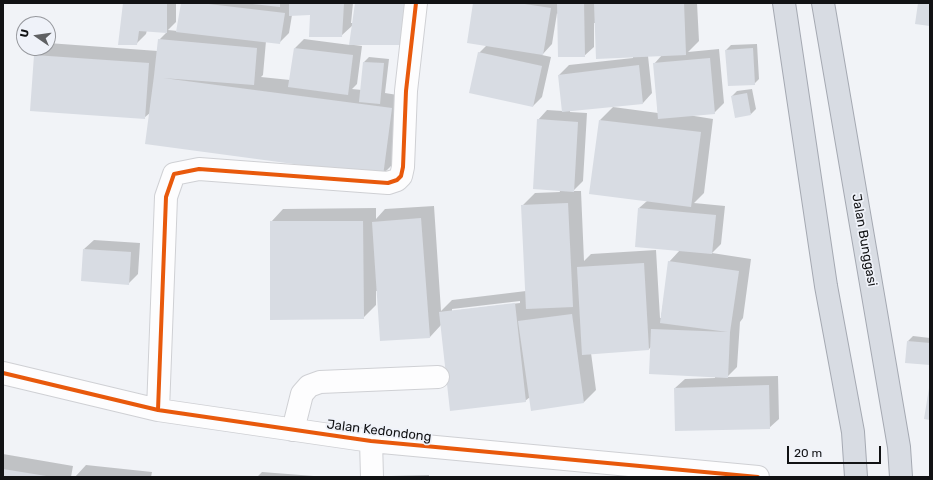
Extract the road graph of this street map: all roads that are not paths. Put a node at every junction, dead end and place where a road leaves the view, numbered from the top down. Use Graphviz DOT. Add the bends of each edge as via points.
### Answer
graph roads {
  1 [pos="416,3"];
  2 [pos="784,3"];
  3 [pos="823,3"];
  4 [pos="3,373"];
  5 [pos="438,377"];
  6 [pos="158,410"];
  7 [pos="293,430"];
  8 [pos="372,441"];
  9 [pos="372,477"];
  10 [pos="758,477"];
  11 [pos="856,477"];
  12 [pos="901,477"];
  1 -- 6 [label="street" via="406,91 403,167 397,180 388,183 199,169 174,174 166,197"];
  2 -- 11 [label="highway" via="826,286 853,432"];
  3 -- 12 [label="highway, Jalan Bunggasi" via="899,447"];
  4 -- 6 [label="street, Jalan Kedondong"];
  5 -- 7 [label="street" via="320,382 309,386 302,394"];
  6 -- 7 [label="street, Jalan Kedondong"];
  7 -- 8 [label="street, Jalan Kedondong"];
  8 -- 9 [label="street"];
  8 -- 10 [label="street, Jalan Kedondong"];
}
